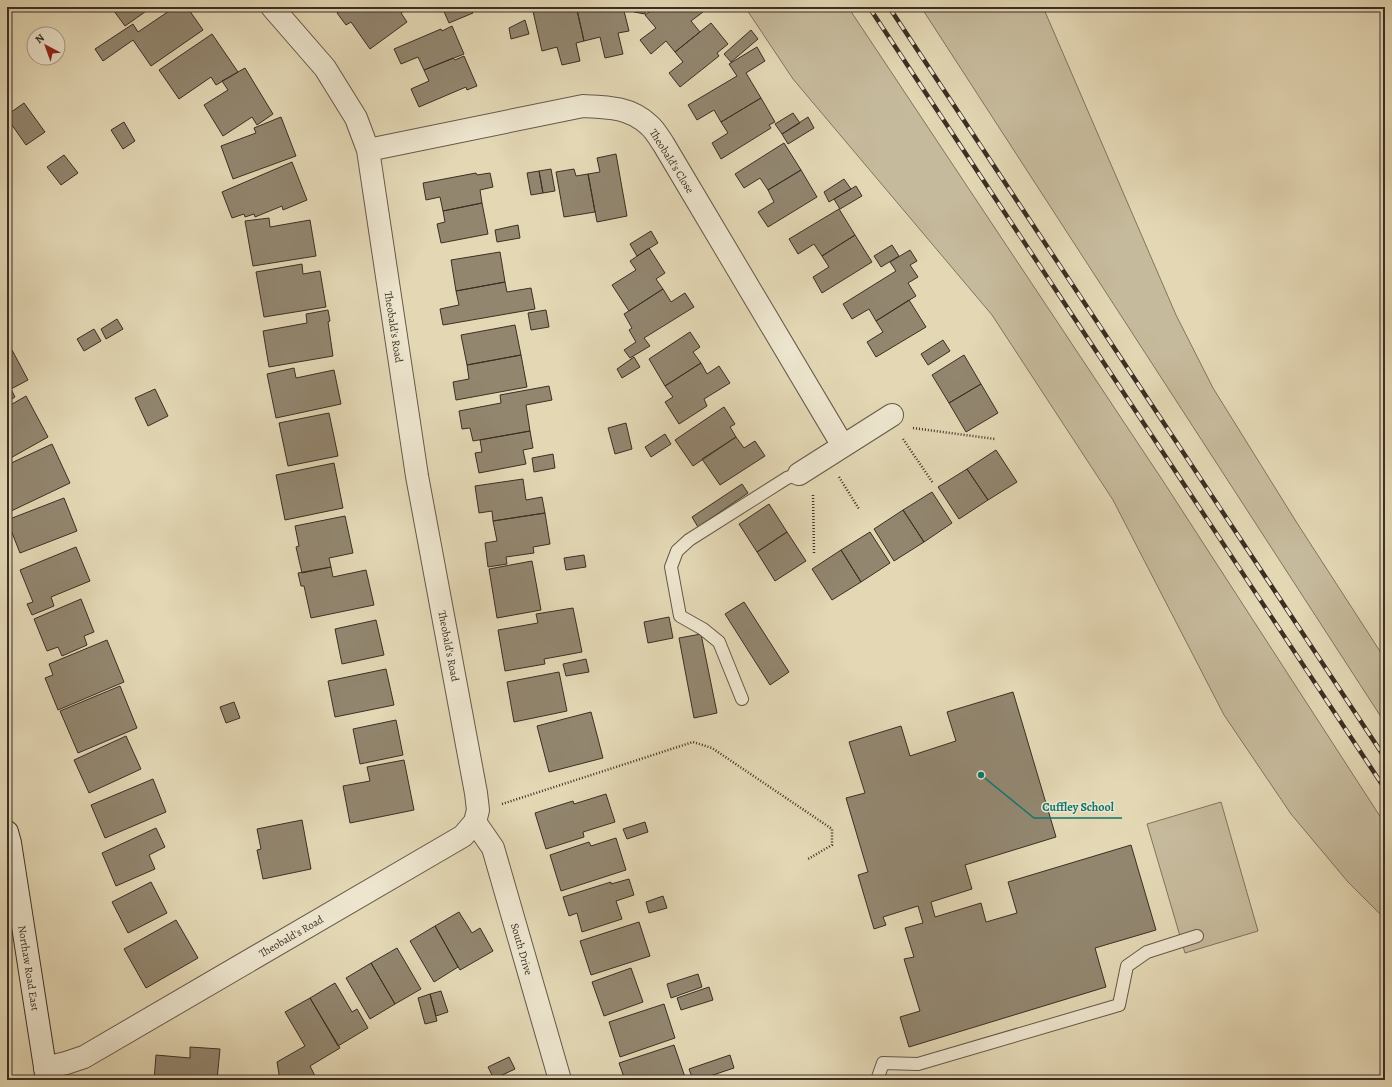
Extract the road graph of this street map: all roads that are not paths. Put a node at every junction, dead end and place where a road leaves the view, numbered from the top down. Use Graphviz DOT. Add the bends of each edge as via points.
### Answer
graph roads {
  1 [pos="272,7"];
  2 [pos="368,150"];
  3 [pos="900,425"];
  4 [pos="835,451"];
  5 [pos="806,482"];
  6 [pos="742,699"];
  7 [pos="476,822"];
  8 [pos="7,832"];
  9 [pos="1197,936"];
  10 [pos="46,1074"];
  11 [pos="560,1080"];
  12 [pos="877,1080"];
  1 -- 2 [label="street, Theobald's Road" via="325,68 356,118"];
  2 -- 4 [label="street, Theobald's Close" via="584,106 609,107 632,113 650,125 664,145"];
  2 -- 7 [label="street, Theobald's Road" via="417,476 476,793"];
  3 -- 4 [label="street"];
  4 -- 5 [label="street"];
  5 -- 6 [label="lane" via="787,478 689,540 677,551 671,567 680,616 719,642"];
  7 -- 10 [label="street, Theobald's Road" via="463,836 84,1057"];
  7 -- 11 [label="street, South Drive" via="493,848"];
  8 -- 10 [label="street, Northaw Road East"];
  9 -- 12 [label="lane" via="1147,952 1127,966 1118,1005 918,1064 883,1063"];
}
